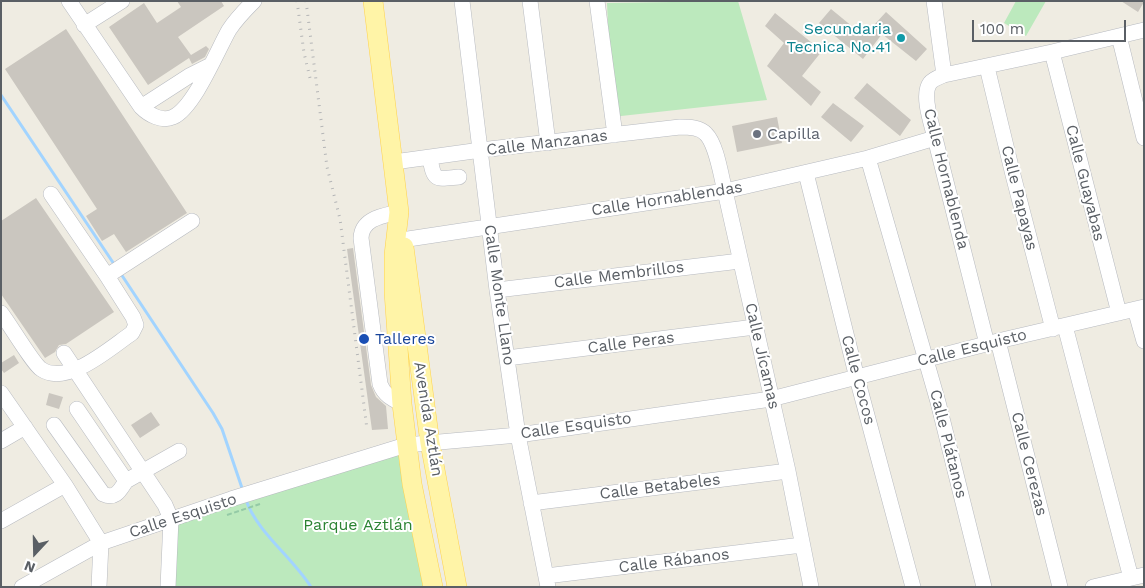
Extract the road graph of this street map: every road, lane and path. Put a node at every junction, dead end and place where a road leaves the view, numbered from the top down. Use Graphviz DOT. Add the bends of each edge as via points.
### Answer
graph roads {
  1 [pos="69,1"];
  2 [pos="122,1"];
  3 [pos="254,1"];
  4 [pos="373,1"];
  5 [pos="530,1"];
  6 [pos="596,1"];
  7 [pos="934,1"];
  8 [pos="465,2"];
  9 [pos="84,25"];
  10 [pos="1144,30"];
  11 [pos="1119,36"];
  12 [pos="1052,52"];
  13 [pos="211,65"];
  14 [pos="987,67"];
  15 [pos="944,75"];
  16 [pos="141,107"];
  17 [pos="701,130"];
  18 [pos="615,135"];
  19 [pos="934,138"];
  20 [pos="1144,138"];
  21 [pos="548,143"];
  22 [pos="481,150"];
  23 [pos="430,158"];
  24 [pos="868,158"];
  25 [pos="394,162"];
  26 [pos="806,173"];
  27 [pos="459,177"];
  28 [pos="725,192"];
  29 [pos="51,194"];
  30 [pos="399,217"];
  31 [pos="192,221"];
  32 [pos="490,227"];
  33 [pos="399,241"];
  34 [pos="740,260"];
  35 [pos="114,271"];
  36 [pos="497,290"];
  37 [pos="1139,308"];
  38 [pos="1,313"];
  39 [pos="1118,313"];
  40 [pos="394,316"];
  41 [pos="754,327"];
  42 [pos="1059,327"];
  43 [pos="1144,341"];
  44 [pos="992,343"];
  45 [pos="64,353"];
  46 [pos="507,358"];
  47 [pos="925,360"];
  48 [pos="76,371"];
  49 [pos="857,378"];
  50 [pos="1,393"];
  51 [pos="771,399"];
  52 [pos="402,404"];
  53 [pos="77,409"];
  54 [pos="54,425"];
  55 [pos="26,427"];
  56 [pos="518,435"];
  57 [pos="1,441"];
  58 [pos="419,444"];
  59 [pos="179,451"];
  60 [pos="788,471"];
  61 [pos="143,472"];
  62 [pos="126,480"];
  63 [pos="65,485"];
  64 [pos="531,503"];
  65 [pos="254,506"];
  66 [pos="244,509"];
  67 [pos="171,519"];
  68 [pos="1,521"];
  69 [pos="101,543"];
  70 [pos="802,545"];
  71 [pos="1137,576"];
  72 [pos="547,582"];
  73 [pos="25,586"];
  74 [pos="99,587"];
  75 [pos="168,587"];
  76 [pos="433,587"];
  77 [pos="457,587"];
  78 [pos="811,587"];
  79 [pos="913,587"];
  80 [pos="984,587"];
  81 [pos="1060,587"];
  82 [pos="1093,587"];
  1 -- 9 [label="street"];
  2 -- 9 [label="street"];
  3 -- 13 [label="street" via="233,24"];
  4 -- 25 [label="main road, Avenida Aztlán"];
  5 -- 21 [label="street"];
  6 -- 18 [label="street"];
  7 -- 15 [label="street"];
  8 -- 22 [label="street, Calle Monte Llano"];
  9 -- 16 [label="street"];
  10 -- 11 [label="street"];
  11 -- 12 [label="street"];
  11 -- 20 [label="street"];
  12 -- 14 [label="street"];
  12 -- 39 [label="street, Calle Guayabas"];
  13 -- 16 [label="street"];
  13 -- 16 [label="street" via="184,109 171,118 152,116"];
  14 -- 15 [label="street"];
  14 -- 42 [label="street, Calle Papayas" via="1013,176"];
  15 -- 19 [label="street, Calle Hornablenda" via="930,83 927,89"];
  17 -- 18 [label="street, Calle Manzanas" via="680,127"];
  17 -- 28 [label="street, Calle Jícamas" via="713,147"];
  18 -- 21 [label="street, Calle Manzanas"];
  19 -- 24 [label="street, Calle Hornablendas"];
  19 -- 44 [label="street, Calle Hornablenda"];
  21 -- 22 [label="street, Calle Manzanas"];
  22 -- 23 [label="street, Calle Manzanas"];
  22 -- 32 [label="street, Calle Monte Llano"];
  23 -- 25 [label="street, Calle Manzanas"];
  23 -- 27 [label="street" via="436,177"];
  24 -- 26 [label="street, Calle Hornablendas"];
  24 -- 47 [label="street, Calle Plátanos"];
  25 -- 30 [label="main road, Avenida Aztlán"];
  26 -- 28 [label="street, Calle Hornablendas"];
  26 -- 49 [label="street, Calle Cocos"];
  28 -- 32 [label="street, Calle Hornablendas"];
  28 -- 34 [label="street, Calle Jícamas"];
  29 -- 35 [label="street"];
  30 -- 33 [label="main road, Avenida Aztlán"];
  30 -- 52 [label="street" via="367,222 361,238 380,384 387,396"];
  31 -- 35 [label="street"];
  32 -- 33 [label="street, Calle Hornablendas"];
  32 -- 36 [label="street, Calle Monte Llano"];
  33 -- 40 [label="main road, Avenida Aztlán"];
  33 -- 58 [label="main road, Avenida Aztlán"];
  34 -- 36 [label="street, Calle Membrillos"];
  34 -- 41 [label="street, Calle Jícamas"];
  35 -- 48 [label="street" via="136,328"];
  36 -- 46 [label="street, Calle Monte Llano"];
  37 -- 39 [label="street, Calle Esquisto"];
  37 -- 43 [label="street"];
  38 -- 48 [label="street" via="40,369 60,375"];
  39 -- 42 [label="street, Calle Esquisto"];
  40 -- 52 [label="main road, Avenida Aztlán"];
  40 -- 58 [label="main road" via="410,358"];
  41 -- 46 [label="street, Calle Peras"];
  41 -- 51 [label="street, Calle Jícamas"];
  42 -- 44 [label="street, Calle Esquisto"];
  42 -- 71 [label="street, Calle Papayas"];
  44 -- 47 [label="street, Calle Esquisto"];
  44 -- 81 [label="street, Calle Cerezas"];
  45 -- 48 [label="street"];
  46 -- 56 [label="street, Calle Monte Llano"];
  47 -- 49 [label="street, Calle Esquisto"];
  47 -- 80 [label="street, Calle Plátanos"];
  48 -- 61 [label="street"];
  49 -- 51 [label="street, Calle Esquisto"];
  49 -- 79 [label="street, Calle Cocos"];
  50 -- 55 [label="street"];
  51 -- 56 [label="street, Calle Esquisto"];
  51 -- 60 [label="street, Calle Jícamas"];
  52 -- 58 [label="main road, Avenida Aztlán"];
  53 -- 62 [label="street"];
  54 -- 62 [label="street" via="103,494 114,496"];
  55 -- 57 [label="street"];
  55 -- 63 [label="street"];
  56 -- 58 [label="street, Calle Esquisto"];
  56 -- 64 [label="street, Calle Monte Llano"];
  58 -- 67 [label="street, Calle Esquisto"];
  58 -- 76 [label="main road, Avenida Aztlán" via="412,484"];
  58 -- 77 [label="main road, Avenida Aztlán"];
  59 -- 61 [label="street"];
  60 -- 64 [label="street, Calle Betabeles"];
  60 -- 70 [label="street, Calle Jícamas"];
  61 -- 62 [label="street"];
  61 -- 67 [label="street"];
  63 -- 68 [label="street"];
  63 -- 69 [label="street"];
  64 -- 72 [label="street, Calle Monte Llano"];
  65 -- 66 [label="path"];
  67 -- 69 [label="street, Calle Esquisto"];
  67 -- 75 [label="street"];
  69 -- 73 [label="street, Calle Esquisto"];
  69 -- 74 [label="street"];
  70 -- 72 [label="street, Calle Rábanos"];
  70 -- 78 [label="street, Calle Jícamas"];
  71 -- 82 [label="street"];
}
